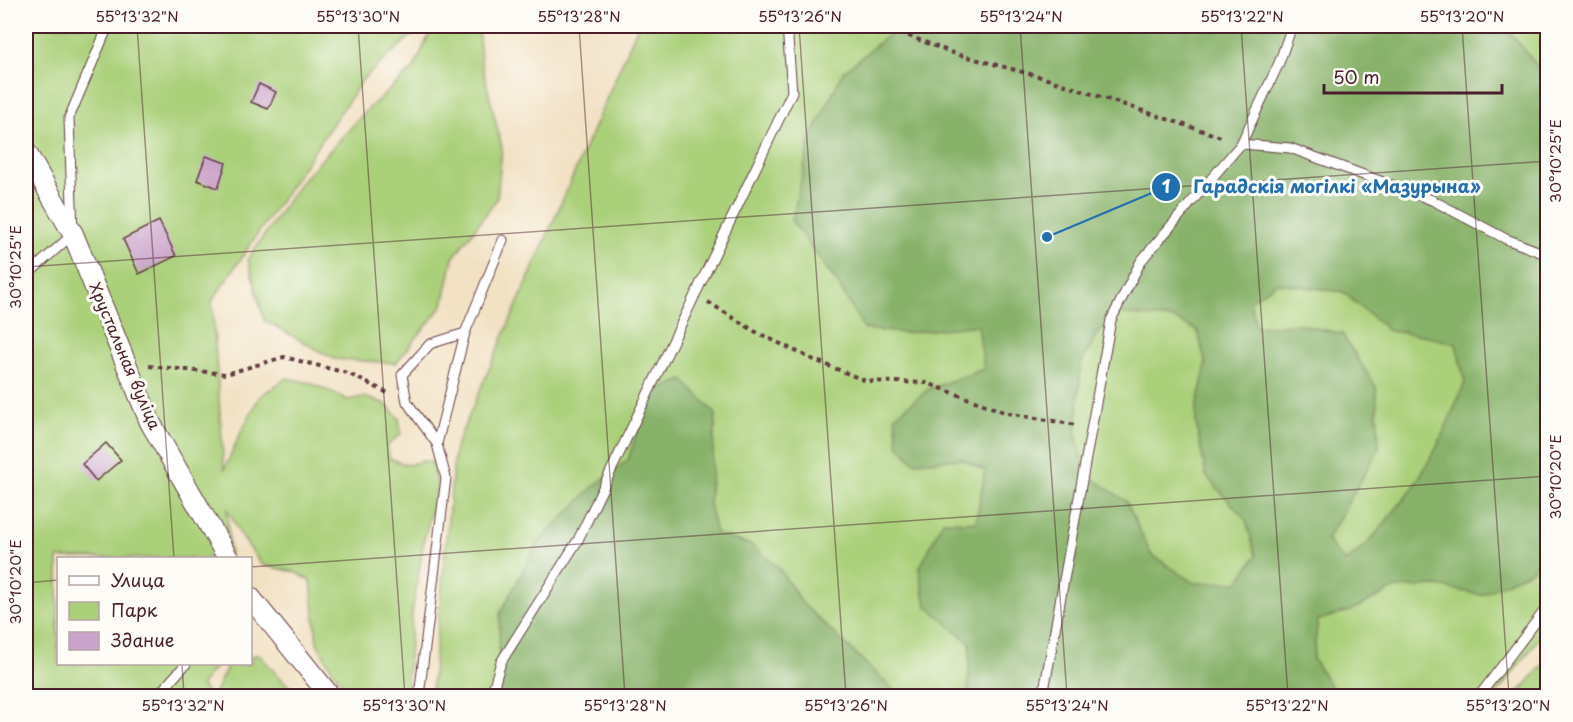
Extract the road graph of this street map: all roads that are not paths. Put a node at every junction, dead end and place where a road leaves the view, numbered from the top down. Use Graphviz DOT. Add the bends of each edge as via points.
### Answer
graph roads {
  1 [pos="108,26"];
  2 [pos="787,26"];
  3 [pos="1292,26"];
  4 [pos="1241,144"];
  5 [pos="26,152"];
  6 [pos="73,234"];
  7 [pos="503,240"];
  8 [pos="1548,255"];
  9 [pos="26,276"];
  10 [pos="465,333"];
  11 [pos="437,444"];
  12 [pos="227,557"];
  13 [pos="252,599"];
  14 [pos="1548,606"];
  15 [pos="184,665"];
  16 [pos="1548,690"];
  17 [pos="157,696"];
  18 [pos="330,696"];
  19 [pos="419,696"];
  20 [pos="491,696"];
  21 [pos="1043,696"];
  22 [pos="1479,696"];
  23 [pos="1542,696"];
  1 -- 6 [label="lane" via="69,118"];
  2 -- 20 [label="lane" via="792,92 578,540 501,662"];
  3 -- 4 [label="lane"];
  4 -- 8 [label="lane" via="1290,148 1432,200 1506,239"];
  4 -- 21 [label="lane" via="1141,261 1111,320"];
  5 -- 6 [label="street, Хрустальная вуліца"];
  6 -- 9 [label="lane"];
  6 -- 12 [label="street, Хрустальная вуліца" via="150,422"];
  7 -- 10 [label="lane"];
  10 -- 11 [label="lane"];
  10 -- 11 [label="lane" via="430,344 402,375 407,402"];
  11 -- 19 [label="lane" via="446,478"];
  13 -- 18 [label="street"];
  14 -- 22 [label="lane"];
  15 -- 17 [label="lane"];
  16 -- 23 [label="lane"];
}
